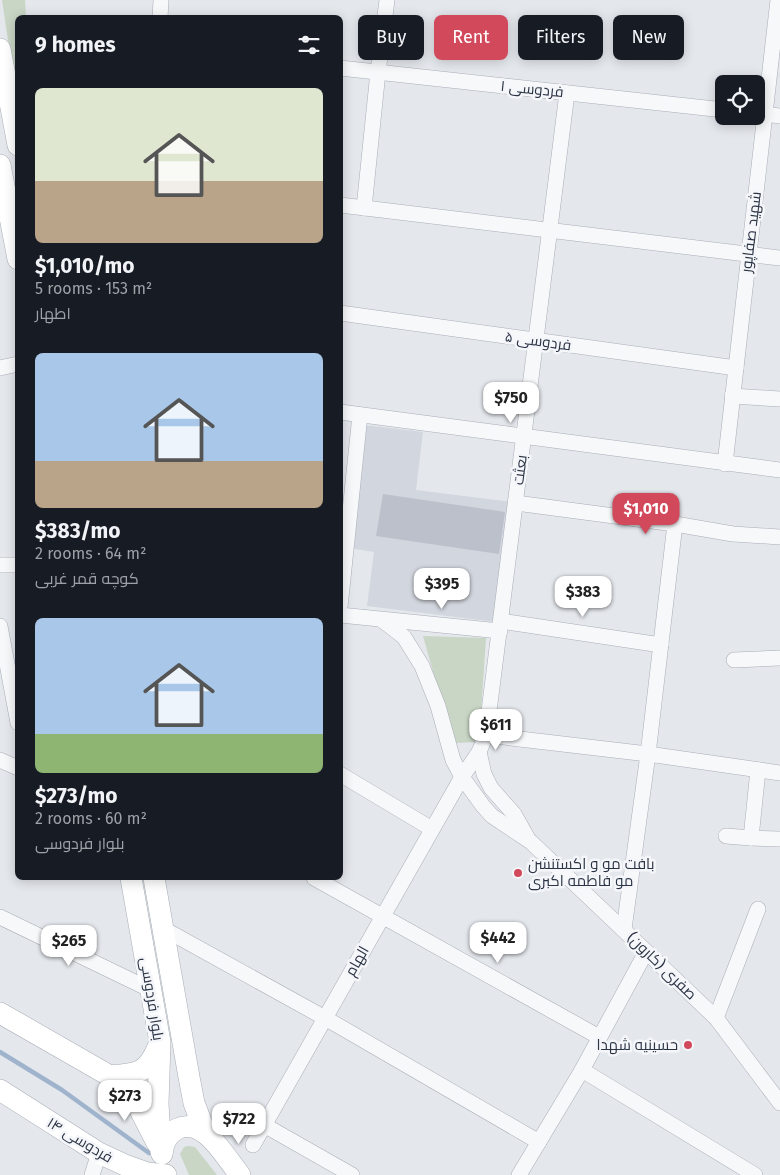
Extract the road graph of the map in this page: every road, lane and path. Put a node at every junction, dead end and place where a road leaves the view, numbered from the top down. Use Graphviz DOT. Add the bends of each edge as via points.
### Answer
graph roads {
  1 [pos="161,0"];
  2 [pos="387,0"];
  3 [pos="778,0"];
  4 [pos="160,15"];
  5 [pos="0,49"];
  6 [pos="343,68"];
  7 [pos="378,72"];
  8 [pos="567,92"];
  9 [pos="715,109"];
  10 [pos="767,114"];
  11 [pos="15,129"];
  12 [pos="0,164"];
  13 [pos="343,205"];
  14 [pos="364,208"];
  15 [pos="550,230"];
  16 [pos="15,243"];
  17 [pos="749,254"];
  18 [pos="780,258"];
  19 [pos="343,313"];
  20 [pos="536,340"];
  21 [pos="15,365"];
  22 [pos="0,368"];
  23 [pos="736,368"];
  24 [pos="732,396"];
  25 [pos="780,400"];
  26 [pos="343,412"];
  27 [pos="360,415"];
  28 [pos="524,437"];
  29 [pos="725,464"];
  30 [pos="780,470"];
  31 [pos="516,503"];
  32 [pos="675,524"];
  33 [pos="780,537"];
  34 [pos="343,546"];
  35 [pos="0,565"];
  36 [pos="15,565"];
  37 [pos="343,615"];
  38 [pos="382,620"];
  39 [pos="424,624"];
  40 [pos="0,626"];
  41 [pos="500,626"];
  42 [pos="661,644"];
  43 [pos="409,645"];
  44 [pos="780,658"];
  45 [pos="734,660"];
  46 [pos="15,707"];
  47 [pos="486,735"];
  48 [pos="479,752"];
  49 [pos="648,754"];
  50 [pos="0,760"];
  51 [pos="15,767"];
  52 [pos="758,770"];
  53 [pos="780,773"];
  54 [pos="343,776"];
  55 [pos="462,777"];
  56 [pos="432,829"];
  57 [pos="726,836"];
  58 [pos="751,838"];
  59 [pos="779,838"];
  60 [pos="531,842"];
  61 [pos="131,880"];
  62 [pos="154,880"];
  63 [pos="318,880"];
  64 [pos="758,909"];
  65 [pos="383,916"];
  66 [pos="0,917"];
  67 [pos="164,929"];
  68 [pos="624,929"];
  69 [pos="646,952"];
  70 [pos="151,990"];
  71 [pos="0,1013"];
  72 [pos="325,1018"];
  73 [pos="716,1018"];
  74 [pos="599,1037"];
  75 [pos="160,1042"];
  76 [pos="582,1070"];
  77 [pos="110,1076"];
  78 [pos="0,1090"];
  79 [pos="780,1103"];
  80 [pos="264,1125"];
  81 [pos="205,1132"];
  82 [pos="538,1142"];
  83 [pos="253,1146"];
  84 [pos="162,1152"];
  85 [pos="99,1153"];
  86 [pos="92,1175"];
  87 [pos="168,1175"];
  88 [pos="240,1175"];
  89 [pos="352,1175"];
  90 [pos="519,1175"];
  91 [pos="755,1175"];
  1 -- 4 [label="street"];
  2 -- 7 [label="street"];
  3 -- 10 [label="street, شهید صفاپور"];
  5 -- 11 [label="main road"];
  6 -- 7 [label="street, فردوسی ۱"];
  7 -- 8 [label="street, فردوسی ۱"];
  7 -- 14 [label="street"];
  8 -- 9 [label="street, فردوسی ۱"];
  8 -- 15 [label="street, بعثت"];
  10 -- 17 [label="street, شهید صفاپور"];
  12 -- 16 [label="main road"];
  13 -- 14 [label="street"];
  14 -- 15 [label="street"];
  15 -- 17 [label="street"];
  15 -- 20 [label="street, بعثت"];
  17 -- 18 [label="street"];
  17 -- 23 [label="street, شهید صفاپور"];
  19 -- 20 [label="street, فردوسی ۵"];
  20 -- 23 [label="street, فردوسی ۵"];
  20 -- 28 [label="street, بعثت"];
  21 -- 22 [label="street"];
  23 -- 24 [label="street, شهید صفاپور"];
  24 -- 25 [label="street"];
  24 -- 29 [label="street, شهید صفاپور"];
  26 -- 27 [label="street"];
  27 -- 28 [label="street"];
  27 -- 34 [label="street"];
  28 -- 29 [label="street"];
  28 -- 31 [label="street, بعثت"];
  29 -- 30 [label="street"];
  31 -- 32 [label="street"];
  31 -- 41 [label="street, بعثت"];
  32 -- 33 [label="street" via="733,534"];
  32 -- 42 [label="street"];
  35 -- 36 [label="street"];
  37 -- 38 [label="street"];
  38 -- 39 [label="street"];
  38 -- 43 [label="street" via="404,636"];
  39 -- 41 [label="street"];
  39 -- 43 [label="street"];
  40 -- 46 [label="street"];
  41 -- 42 [label="street"];
  41 -- 47 [label="street, بعثت"];
  42 -- 49 [label="street"];
  43 -- 55 [label="street" via="422,666 438,706 453,760"];
  44 -- 45 [label="street"];
  47 -- 48 [label="street, بعثت"];
  47 -- 49 [label="street"];
  48 -- 55 [label="street, الهام"];
  48 -- 60 [label="street" via="490,788 514,814"];
  49 -- 52 [label="street"];
  49 -- 68 [label="street"];
  50 -- 51 [label="street"];
  52 -- 53 [label="street"];
  52 -- 58 [label="street"];
  54 -- 56 [label="street"];
  55 -- 56 [label="street, الهام"];
  55 -- 60 [label="street" via="492,816"];
  56 -- 65 [label="street, الهام"];
  57 -- 58 [label="street"];
  58 -- 59 [label="street"];
  60 -- 68 [label="street, صفری (کارون)"];
  61 -- 70 [label="main road, بلوار فردوسی"];
  62 -- 67 [label="main road, بلوار فردوسی"];
  63 -- 65 [label="street"];
  64 -- 73 [label="street"];
  65 -- 72 [label="street, الهام"];
  65 -- 74 [label="street"];
  66 -- 70 [label="street"];
  67 -- 72 [label="street"];
  67 -- 81 [label="main road, بلوار فردوسی" via="194,1103"];
  68 -- 69 [label="street, صفری (کارون)"];
  69 -- 73 [label="street, صفری (کارون)"];
  69 -- 74 [label="street"];
  70 -- 75 [label="main road, بلوار فردوسی"];
  71 -- 77 [label="main road"];
  72 -- 80 [label="street, الهام"];
  72 -- 82 [label="street"];
  73 -- 79 [label="street, صفری (کارون)"];
  74 -- 76 [label="street"];
  75 -- 77 [label="main road" via="145,1069 132,1075"];
  75 -- 84 [label="main road, بلوار فردوسی" via="158,1104"];
  76 -- 82 [label="street"];
  76 -- 91 [label="street"];
  77 -- 84 [label="main road" via="138,1106"];
  78 -- 85 [label="main road, فردوسی ۱۴"];
  80 -- 83 [label="street, الهام"];
  80 -- 89 [label="street"];
  81 -- 84 [label="main road" via="194,1126 182,1126 172,1131 164,1141"];
  81 -- 88 [label="main road, بلوار فردوسی"];
  82 -- 90 [label="street"];
  84 -- 87 [label="main road"];
  85 -- 86 [label="street"];
  85 -- 87 [label="main road, فردوسی ۱۴" via="147,1173"];
}
